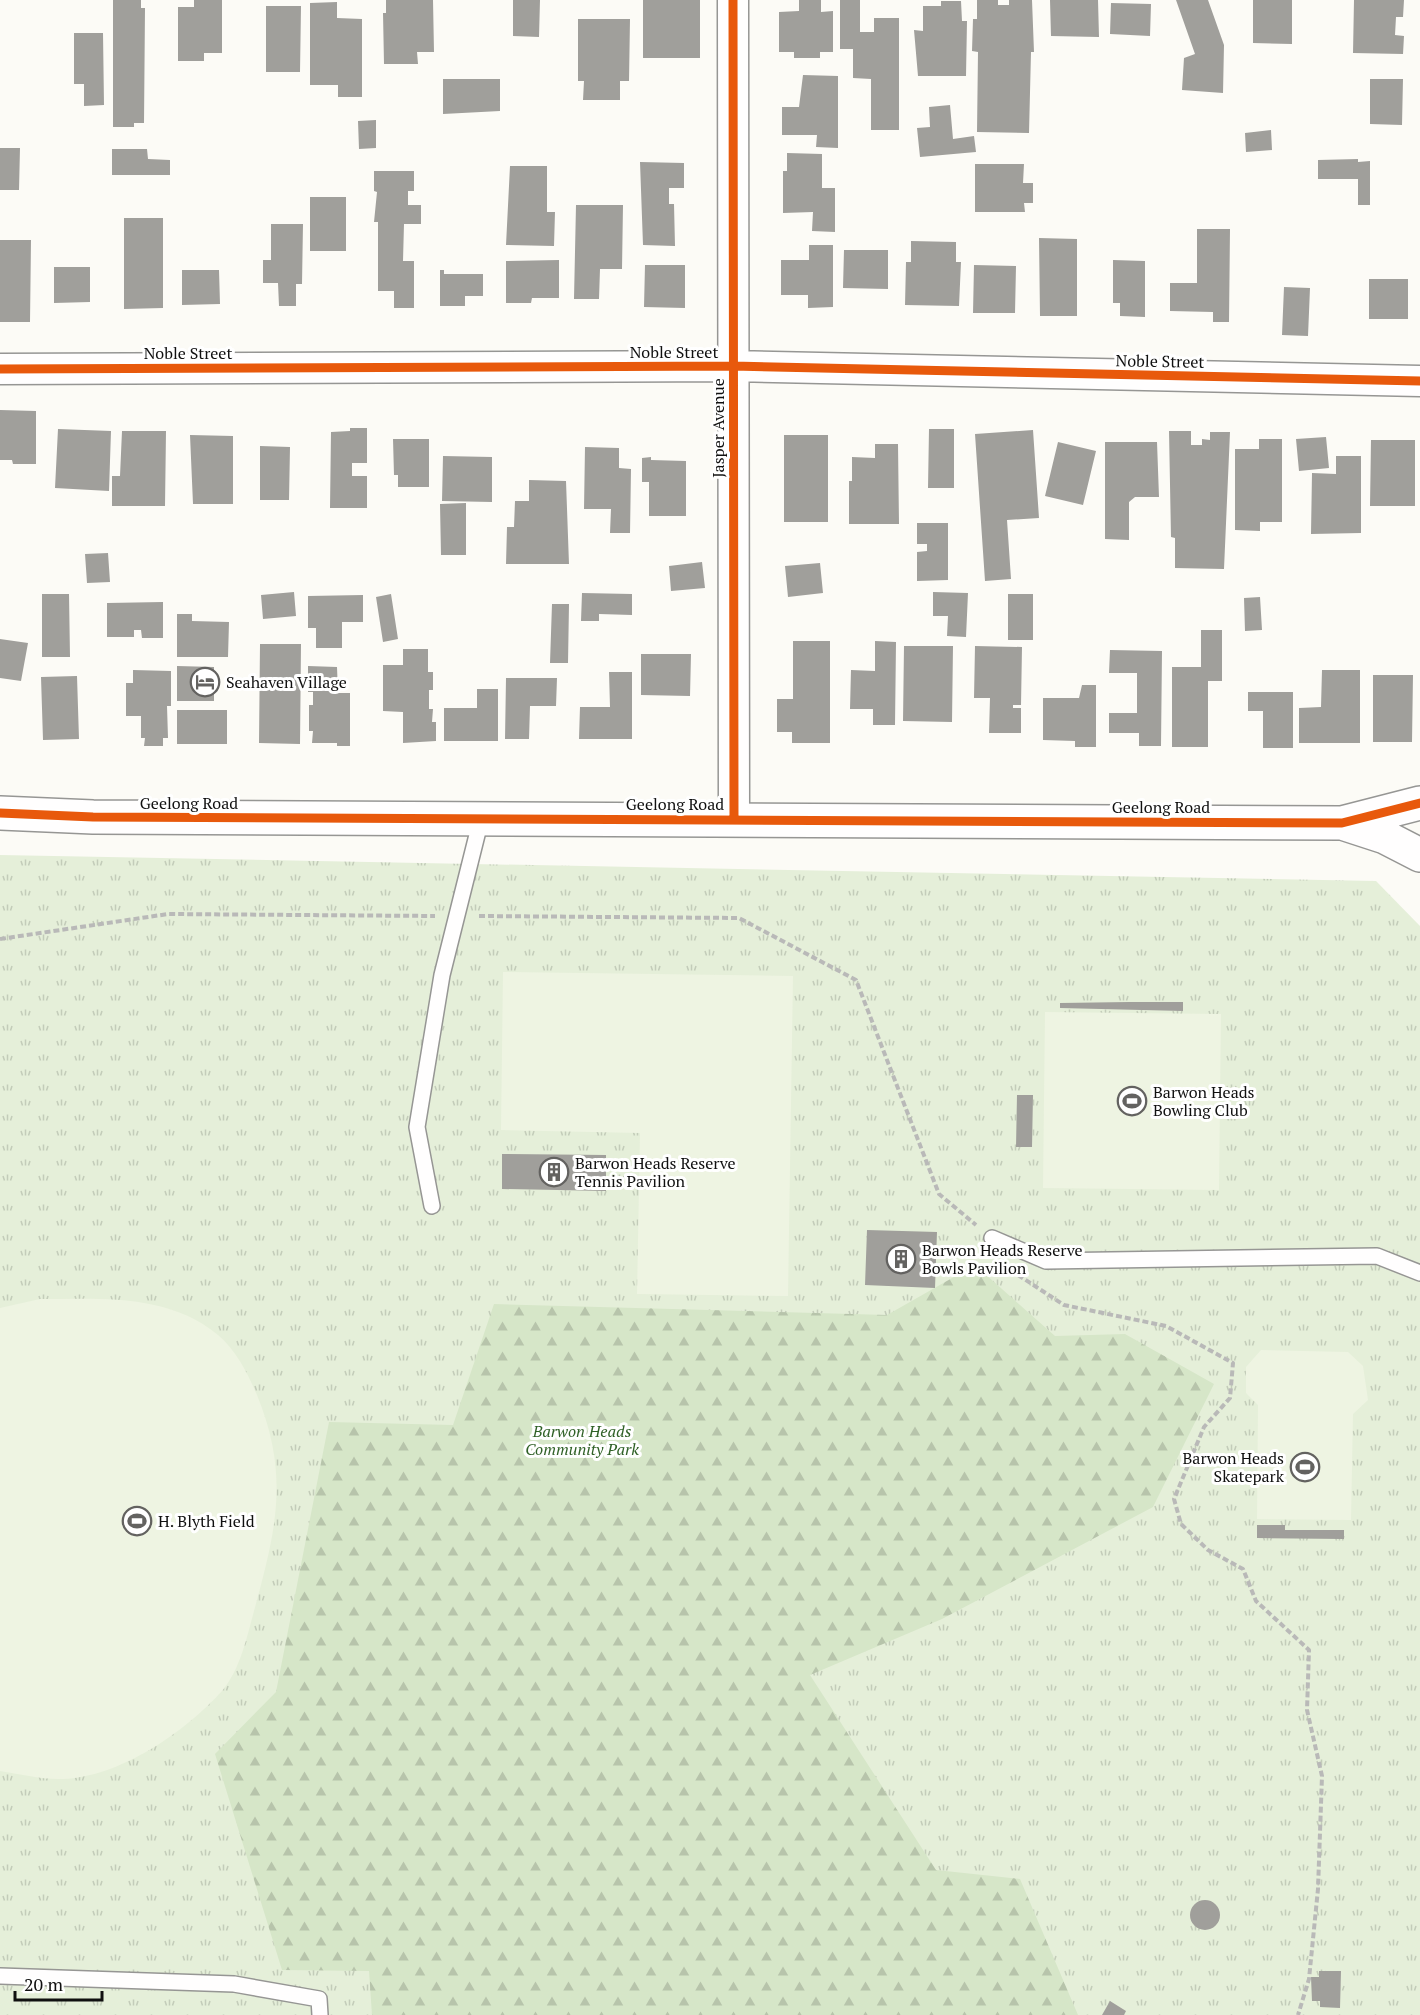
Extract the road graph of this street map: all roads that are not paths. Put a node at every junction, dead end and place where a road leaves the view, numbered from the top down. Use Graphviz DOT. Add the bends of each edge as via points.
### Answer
graph roads {
  1 [pos="733,0"];
  2 [pos="733,366"];
  3 [pos="0,369"];
  4 [pos="1420,381"];
  5 [pos="1420,803"];
  6 [pos="0,813"];
  7 [pos="93,817"];
  8 [pos="481,819"];
  9 [pos="734,820"];
  10 [pos="1342,822"];
  11 [pos="0,825"];
  12 [pos="1420,855"];
  13 [pos="432,1206"];
  14 [pos="992,1238"];
  15 [pos="1420,1273"];
  16 [pos="0,1976"];
  17 [pos="320,2015"];
  1 -- 2 [label="street, Jasper Avenue"];
  2 -- 3 [label="street, Noble Street"];
  2 -- 4 [label="street, Noble Street"];
  2 -- 9 [label="street, Jasper Avenue"];
  5 -- 10 [label="street, Geelong Road"];
  6 -- 7 [label="street, Geelong Road"];
  7 -- 8 [label="street, Geelong Road"];
  7 -- 11 [label="street, Geelong Road"];
  8 -- 9 [label="street, Geelong Road"];
  8 -- 13 [label="lane" via="442,975 417,1126"];
  9 -- 10 [label="street, Geelong Road"];
  10 -- 12 [label="street, Geelong Road"];
  14 -- 15 [label="lane" via="1046,1261 1377,1256"];
  16 -- 17 [label="lane" via="234,1984 319,1999"];
}
